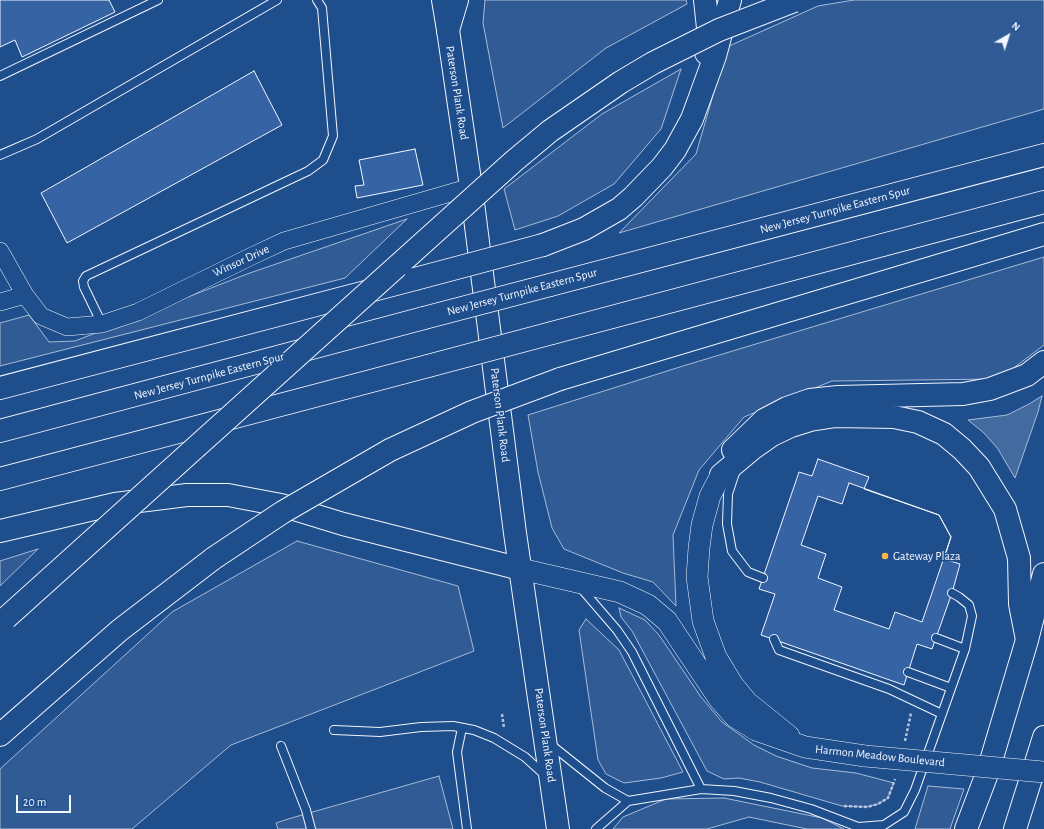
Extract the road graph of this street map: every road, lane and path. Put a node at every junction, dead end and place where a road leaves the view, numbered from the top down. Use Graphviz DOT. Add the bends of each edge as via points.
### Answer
graph roads {
  1 [pos="158,0"];
  2 [pos="277,0"];
  3 [pos="316,0"];
  4 [pos="443,0"];
  5 [pos="457,0"];
  6 [pos="705,0"];
  7 [pos="730,0"];
  8 [pos="795,0"];
  9 [pos="448,30"];
  10 [pos="0,76"];
  11 [pos="705,82"];
  12 [pos="0,155"];
  13 [pos="1044,155"];
  14 [pos="471,187"];
  15 [pos="1044,202"];
  16 [pos="1044,234"];
  17 [pos="0,251"];
  18 [pos="25,295"];
  19 [pos="0,302"];
  20 [pos="102,324"];
  21 [pos="1044,362"];
  22 [pos="0,388"];
  23 [pos="0,431"];
  24 [pos="739,460"];
  25 [pos="721,475"];
  26 [pos="0,479"];
  27 [pos="137,500"];
  28 [pos="0,531"];
  29 [pos="521,569"];
  30 [pos="1044,574"];
  31 [pos="763,578"];
  32 [pos="576,582"];
  33 [pos="952,593"];
  34 [pos="3,621"];
  35 [pos="936,638"];
  36 [pos="774,639"];
  37 [pos="1027,640"];
  38 [pos="965,649"];
  39 [pos="908,672"];
  40 [pos="951,688"];
  41 [pos="502,714"];
  42 [pos="942,714"];
  43 [pos="462,728"];
  44 [pos="504,729"];
  45 [pos="334,730"];
  46 [pos="0,735"];
  47 [pos="1044,737"];
  48 [pos="546,741"];
  49 [pos="281,746"];
  50 [pos="805,747"];
  51 [pos="1044,772"];
  52 [pos="552,781"];
  53 [pos="701,789"];
  54 [pos="628,801"];
  55 [pos="311,829"];
  56 [pos="467,829"];
  57 [pos="558,829"];
  58 [pos="596,829"];
  59 [pos="966,829"];
  60 [pos="1015,829"];
  1 -- 10 [label="lane"];
  2 -- 12 [label="lane" via="37,139"];
  3 -- 20 [label="lane" via="322,8 333,136 323,160 308,171 86,276 83,281 84,287"];
  4 -- 9 [label="main road, Paterson Plank Road"];
  5 -- 9 [label="main road"];
  6 -- 11 [label="main road" via="708,28"];
  7 -- 11 [label="main road"];
  8 -- 27 [label="main road, bridge" via="719,30 654,62 550,131"];
  9 -- 14 [label="main road, Paterson Plank Road"];
  11 -- 22 [label="main road, bridge" via="685,134 662,167 619,209 584,230 543,245"];
  13 -- 23 [label="main road, New Jersey Turnpike Eastern Spur, bridge"];
  14 -- 20 [label="street, Winsor Drive" via="284,241 138,312"];
  14 -- 29 [label="main road, Paterson Plank Road"];
  15 -- 26 [label="main road, bridge"];
  16 -- 46 [label="main road, bridge" via="560,379 472,412 390,450 283,512 214,558 120,630"];
  17 -- 18 [label="street, Winsor Drive"];
  18 -- 19 [label="street"];
  18 -- 20 [label="street, Winsor Drive" via="41,316 67,327"];
  21 -- 25 [label="main road" via="1027,375 990,390 963,394 810,400 764,420 733,449"];
  24 -- 25 [label="main road"];
  24 -- 31 [label="lane" via="728,494 727,524 732,551 748,572"];
  24 -- 37 [label="main road" via="772,435 790,426 836,416 894,417 918,422 944,434 979,468 1005,509 1019,558 1020,604"];
  25 -- 50 [label="street" via="710,496 699,548 699,601 708,638 722,670 742,696"];
  27 -- 28 [label="main road"];
  27 -- 29 [label="main road" via="187,495 250,498"];
  27 -- 34 [label="main road, bridge"];
  29 -- 32 [label="street, Harmon Meadow Boulevard"];
  29 -- 48 [label="main road, Paterson Plank Road"];
  30 -- 37 [label="main road"];
  32 -- 50 [label="street, Harmon Meadow Boulevard" via="620,592 648,605 667,621 719,699 735,717 756,730"];
  32 -- 53 [label="lane" via="617,630 632,652"];
  33 -- 38 [label="lane" via="969,605 972,616"];
  35 -- 38 [label="lane"];
  36 -- 42 [label="lane" via="779,650 889,689"];
  37 -- 59 [label="main road" via="988,770"];
  38 -- 40 [label="lane"];
  39 -- 40 [label="lane"];
  40 -- 42 [label="lane"];
  41 -- 44 [label="path"];
  42 -- 53 [label="lane" via="915,790 904,812 884,825 858,827 811,809 771,798"];
  43 -- 45 [label="lane" via="421,727 380,732"];
  43 -- 52 [label="lane" via="494,738 525,757"];
  43 -- 56 [label="lane" via="457,752"];
  47 -- 60 [label="main road"];
  48 -- 52 [label="main road, Paterson Plank Road"];
  48 -- 54 [label="lane" via="605,788"];
  49 -- 55 [label="lane"];
  50 -- 51 [label="street, Harmon Meadow Boulevard, bridge" via="865,756"];
  52 -- 57 [label="main road, Paterson Plank Road"];
  53 -- 54 [label="lane"];
  54 -- 58 [label="lane"];
}
